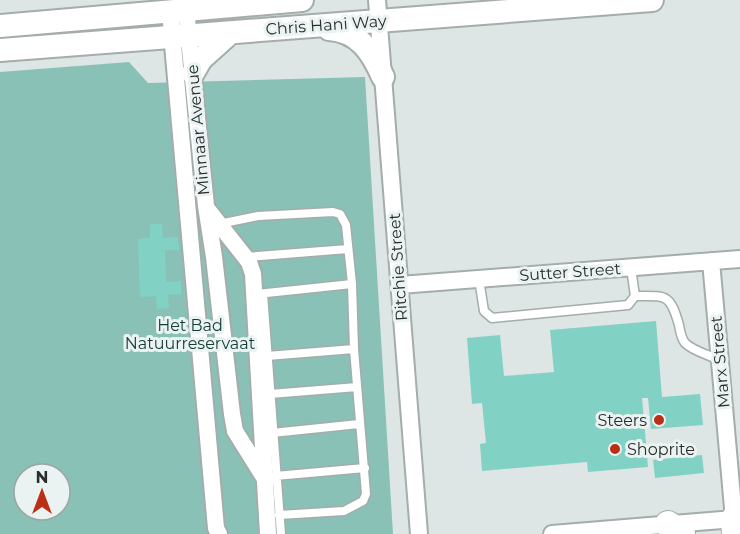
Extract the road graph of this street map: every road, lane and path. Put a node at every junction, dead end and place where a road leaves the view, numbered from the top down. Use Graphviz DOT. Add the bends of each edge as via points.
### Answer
graph roads {
  1 [pos="302,0"];
  2 [pos="652,0"];
  3 [pos="599,2"];
  4 [pos="183,7"];
  5 [pos="378,10"];
  6 [pos="0,26"];
  7 [pos="307,27"];
  8 [pos="230,33"];
  9 [pos="181,36"];
  10 [pos="0,50"];
  11 [pos="193,73"];
  12 [pos="383,77"];
  13 [pos="206,206"];
  14 [pos="219,224"];
  15 [pos="348,249"];
  16 [pos="246,256"];
  17 [pos="740,259"];
  18 [pos="711,261"];
  19 [pos="631,268"];
  20 [pos="479,279"];
  21 [pos="352,284"];
  22 [pos="400,285"];
  23 [pos="258,294"];
  24 [pos="635,296"];
  25 [pos="354,349"];
  26 [pos="267,356"];
  27 [pos="720,360"];
  28 [pos="357,387"];
  29 [pos="270,394"];
  30 [pos="359,424"];
  31 [pos="272,433"];
  32 [pos="365,468"];
  33 [pos="735,471"];
  34 [pos="270,478"];
  35 [pos="279,515"];
  36 [pos="736,524"];
  37 [pos="675,529"];
  38 [pos="219,534"];
  39 [pos="268,534"];
  40 [pos="281,534"];
  41 [pos="419,534"];
  42 [pos="552,534"];
  1 -- 4 [label="main road, Chris Hani Way"];
  2 -- 3 [label="main road, Chris Hani Way"];
  3 -- 5 [label="main road, Chris Hani Way"];
  4 -- 6 [label="main road, Chris Hani Way"];
  4 -- 9 [label="street, Minnaar Avenue"];
  5 -- 7 [label="main road, Chris Hani Way"];
  5 -- 12 [label="street, Ritchie Street"];
  7 -- 8 [label="main road, Chris Hani Way"];
  7 -- 12 [label="main road" via="336,29 353,36 366,45"];
  8 -- 9 [label="main road, Chris Hani Way"];
  8 -- 11 [label="main road" via="201,59"];
  9 -- 10 [label="main road, Chris Hani Way"];
  9 -- 11 [label="street, Minnaar Avenue"];
  9 -- 38 [label="street"];
  11 -- 13 [label="street, Minnaar Avenue"];
  12 -- 22 [label="street, Ritchie Street"];
  13 -- 14 [label="street, Minnaar Avenue"];
  13 -- 34 [label="street" via="235,431"];
  14 -- 15 [label="lane" via="258,216 333,212 344,218"];
  14 -- 16 [label="street, Minnaar Avenue"];
  15 -- 16 [label="lane"];
  15 -- 21 [label="lane"];
  16 -- 23 [label="street, Minnaar Avenue"];
  17 -- 18 [label="street, Sutter Street"];
  18 -- 19 [label="street, Sutter Street"];
  18 -- 27 [label="street, Marx Street"];
  19 -- 20 [label="street, Sutter Street"];
  19 -- 24 [label="lane"];
  20 -- 22 [label="street, Sutter Street"];
  20 -- 24 [label="lane" via="484,311 492,318 628,305"];
  21 -- 23 [label="lane"];
  21 -- 25 [label="lane"];
  22 -- 41 [label="street, Ritchie Street"];
  23 -- 26 [label="lane"];
  23 -- 34 [label="street, Minnaar Avenue"];
  24 -- 27 [label="lane" via="657,296 670,301 686,344"];
  25 -- 26 [label="lane"];
  25 -- 28 [label="lane"];
  26 -- 29 [label="lane"];
  27 -- 33 [label="street, Marx Street"];
  28 -- 29 [label="lane"];
  28 -- 30 [label="lane"];
  29 -- 31 [label="lane"];
  30 -- 31 [label="lane"];
  30 -- 32 [label="lane"];
  31 -- 34 [label="lane"];
  32 -- 34 [label="lane"];
  32 -- 35 [label="lane" via="366,494 352,508"];
  33 -- 36 [label="street, Marx Street"];
  34 -- 35 [label="lane"];
  34 -- 39 [label="street, Minnaar Avenue"];
  35 -- 40 [label="lane"];
  36 -- 37 [label="street"];
  37 -- 42 [label="street"];
}
